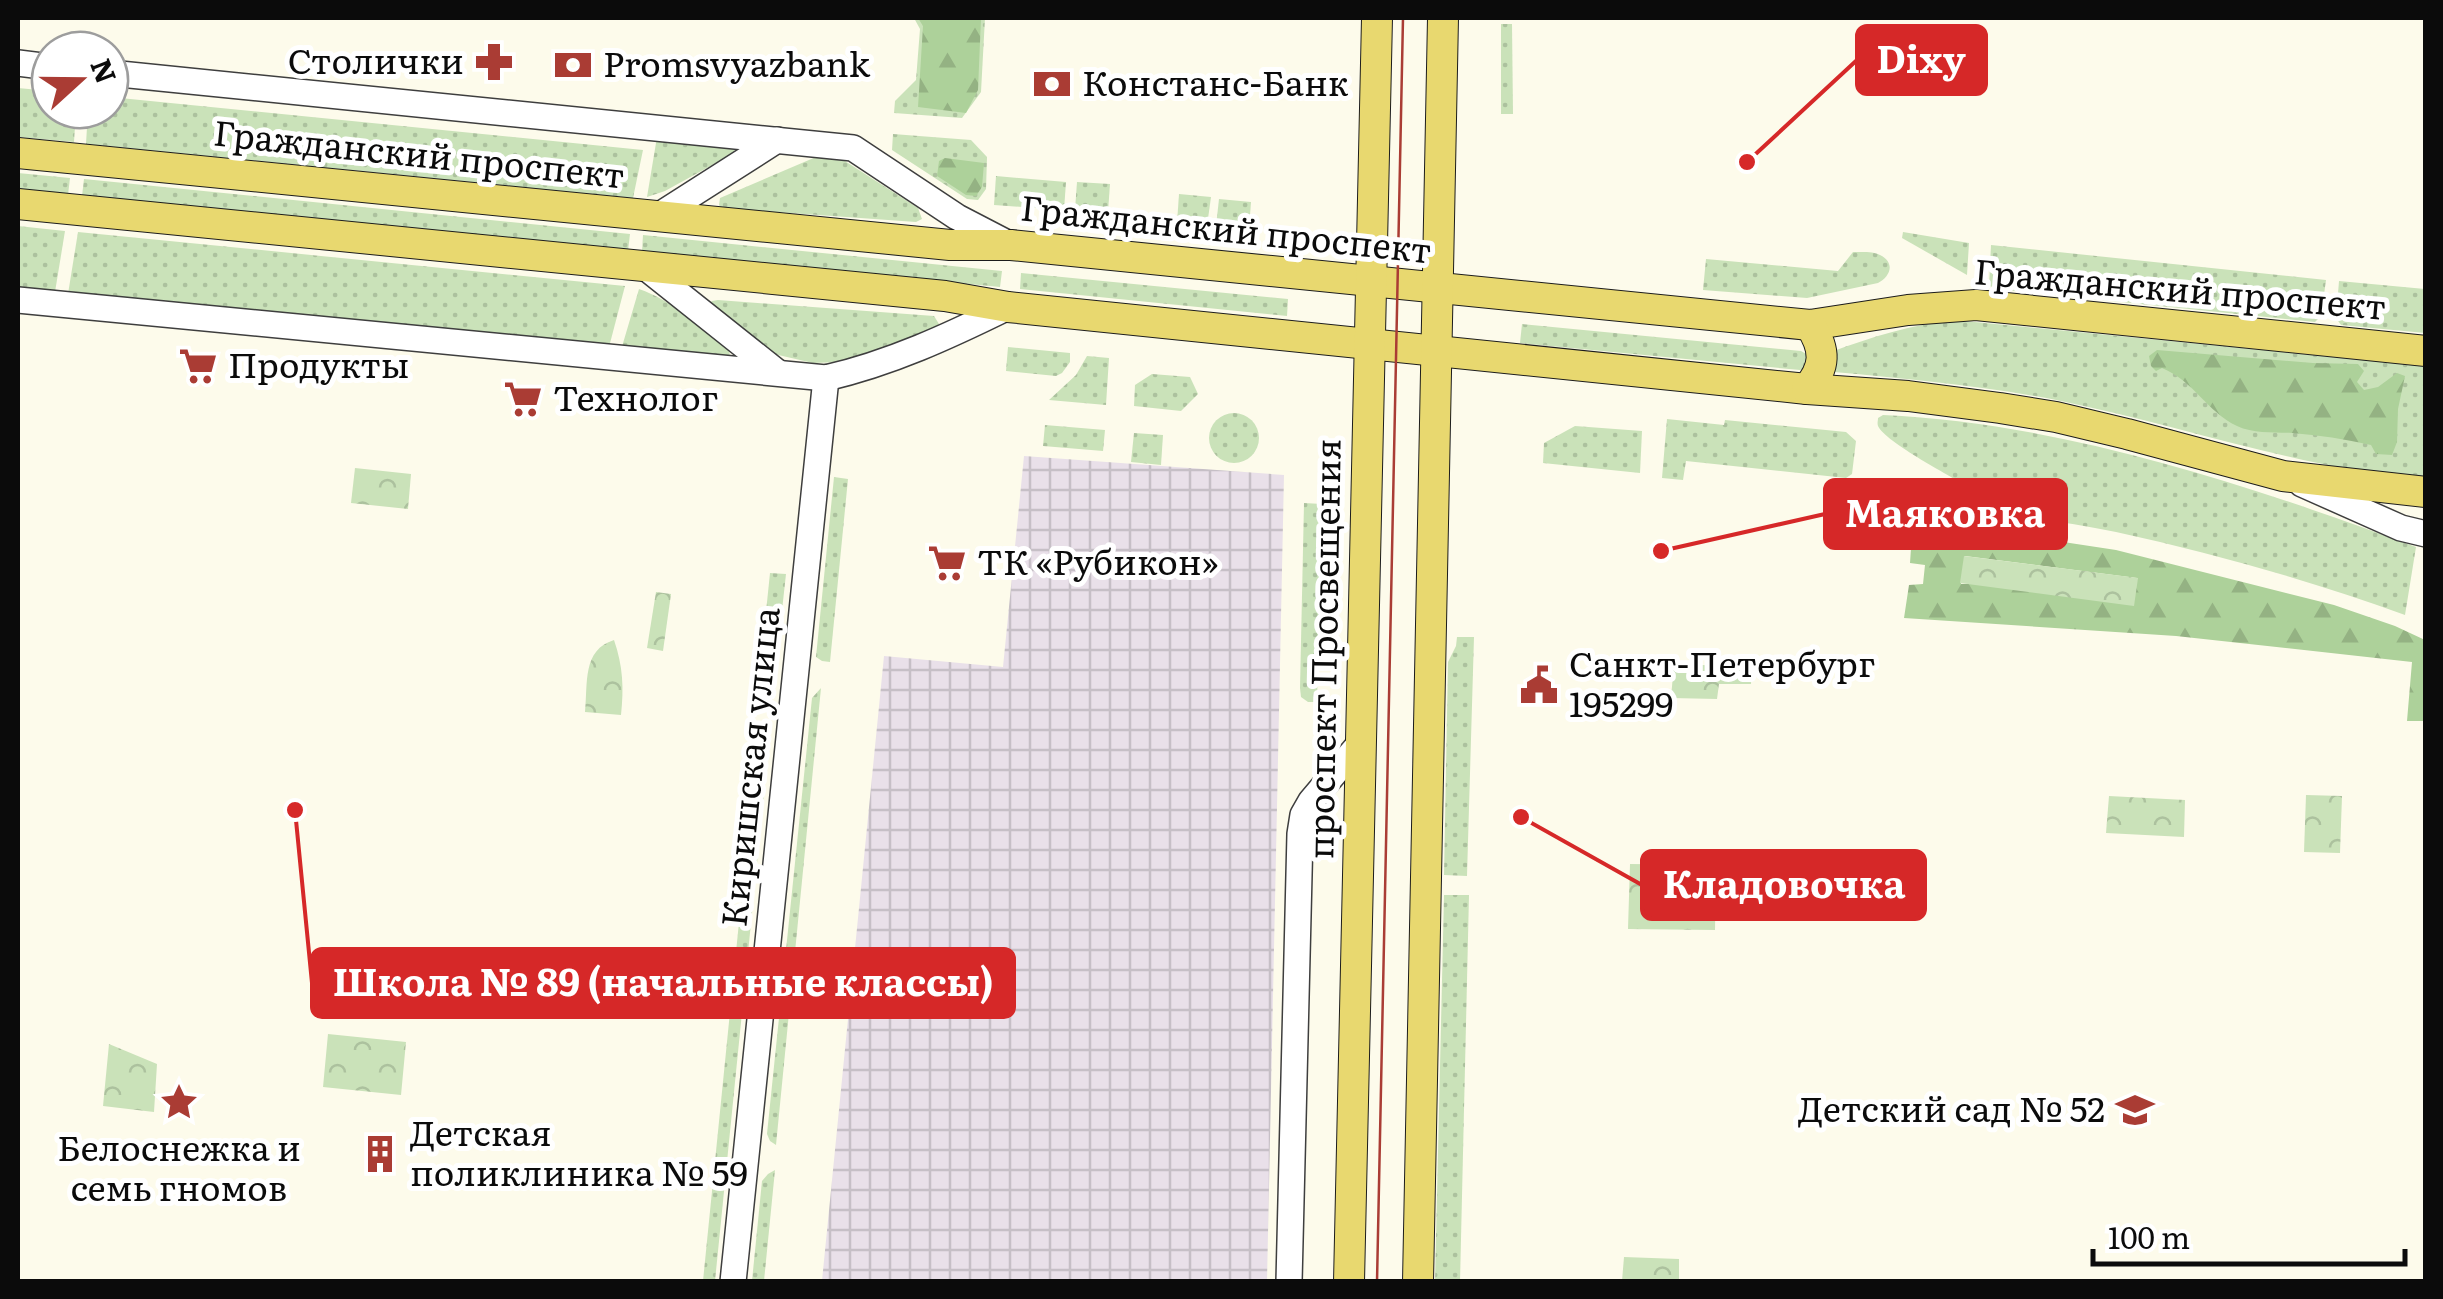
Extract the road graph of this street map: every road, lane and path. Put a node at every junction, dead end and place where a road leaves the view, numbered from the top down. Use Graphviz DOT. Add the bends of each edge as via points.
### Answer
graph roads {
  1 [pos="1376,18"];
  2 [pos="1444,18"];
  3 [pos="130,75"];
  4 [pos="777,140"];
  5 [pos="18,153"];
  6 [pos="18,204"];
  7 [pos="658,216"];
  8 [pos="1011,245"];
  9 [pos="646,267"];
  10 [pos="1371,283"];
  11 [pos="1439,290"];
  12 [pos="18,300"];
  13 [pos="1008,307"];
  14 [pos="1810,326"];
  15 [pos="1370,345"];
  16 [pos="2426,351"];
  17 [pos="1438,352"];
  18 [pos="777,372"];
  19 [pos="826,378"];
  20 [pos="1807,389"];
  21 [pos="2284,476"];
  22 [pos="2426,492"];
  23 [pos="2426,534"];
  24 [pos="1361,742"];
  25 [pos="733,1282"];
  26 [pos="1288,1282"];
  27 [pos="1349,1282"];
  28 [pos="1418,1282"];
  1 -- 10 [label="main road, проспект Просвещения"];
  2 -- 11 [label="main road"];
  3 -- 4 [label="street"];
  4 -- 7 [label="street"];
  4 -- 8 [label="street" via="853,148 957,218"];
  5 -- 7 [label="main road, Гражданский проспект"];
  6 -- 9 [label="main road"];
  7 -- 8 [label="main road, Гражданский проспект"];
  8 -- 10 [label="main road, Гражданский проспект"];
  9 -- 13 [label="main road"];
  9 -- 18 [label="street"];
  10 -- 11 [label="main road, Гражданский проспект"];
  10 -- 15 [label="main road, проспект Просвещения"];
  11 -- 14 [label="main road, Гражданский проспект"];
  11 -- 17 [label="main road"];
  12 -- 18 [label="street"];
  13 -- 15 [label="main road"];
  13 -- 19 [label="street" via="940,341"];
  14 -- 16 [label="main road, Гражданский проспект" via="1976,305"];
  14 -- 20 [label="main road" via="1822,359"];
  15 -- 17 [label="main road"];
  15 -- 24 [label="main road, проспект Просвещения"];
  17 -- 20 [label="main road"];
  17 -- 28 [label="main road"];
  18 -- 19 [label="street"];
  19 -- 25 [label="street, Киришская улица"];
  20 -- 21 [label="main road" via="2056,417"];
  21 -- 22 [label="main road"];
  21 -- 23 [label="street"];
  24 -- 26 [label="street" via="1311,801 1300,834"];
  24 -- 27 [label="main road, проспект Просвещения"];
}
